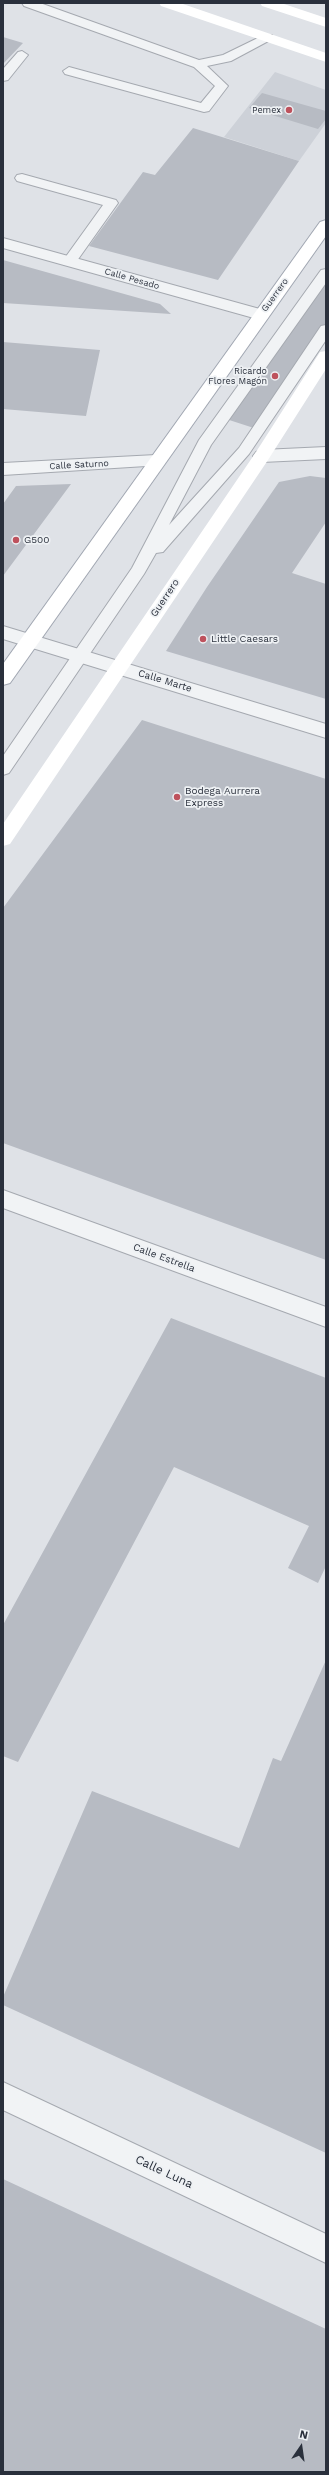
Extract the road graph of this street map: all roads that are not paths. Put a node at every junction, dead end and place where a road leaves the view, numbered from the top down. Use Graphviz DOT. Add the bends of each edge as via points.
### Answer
graph roads {
  1 [pos="28,3"];
  2 [pos="166,3"];
  3 [pos="267,3"];
  4 [pos="326,22"];
  5 [pos="268,38"];
  6 [pos="22,55"];
  7 [pos="326,58"];
  8 [pos="198,64"];
  9 [pos="69,71"];
  10 [pos="3,77"];
  11 [pos="22,178"];
  12 [pos="326,225"];
  13 [pos="3,243"];
  14 [pos="69,262"];
  15 [pos="326,273"];
  16 [pos="261,315"];
  17 [pos="326,329"];
  18 [pos="326,356"];
  19 [pos="326,453"];
  20 [pos="262,456"];
  21 [pos="156,461"];
  22 [pos="3,469"];
  23 [pos="139,570"];
  24 [pos="3,632"];
  25 [pos="29,640"];
  26 [pos="80,656"];
  27 [pos="118,667"];
  28 [pos="3,678"];
  29 [pos="326,730"];
  30 [pos="3,769"];
  31 [pos="3,840"];
  32 [pos="3,1199"];
  33 [pos="326,1317"];
  34 [pos="3,2096"];
  35 [pos="326,2249"];
  1 -- 8 [label="lane"];
  2 -- 5 [label="main road"];
  3 -- 4 [label="main road"];
  5 -- 7 [label="main road"];
  5 -- 8 [label="lane" via="227,58"];
  6 -- 10 [label="lane"];
  8 -- 9 [label="lane" via="222,86 204,108"];
  11 -- 14 [label="lane" via="111,203"];
  12 -- 16 [label="main road, Guerrero"];
  13 -- 14 [label="street, Calle Pesado"];
  14 -- 16 [label="street, Calle Pesado"];
  15 -- 23 [label="lane" via="204,443"];
  16 -- 21 [label="main road, Guerrero"];
  17 -- 23 [label="lane" via="244,451"];
  18 -- 20 [label="main road, Guerrero"];
  19 -- 20 [label="street"];
  20 -- 27 [label="main road, Guerrero"];
  21 -- 22 [label="street, Calle Saturno"];
  21 -- 25 [label="main road, Guerrero"];
  23 -- 26 [label="lane"];
  24 -- 25 [label="street, Calle Marte"];
  25 -- 26 [label="street, Calle Marte"];
  25 -- 28 [label="main road, Guerrero"];
  26 -- 27 [label="street, Calle Marte"];
  26 -- 30 [label="lane"];
  27 -- 29 [label="street, Calle Marte"];
  27 -- 31 [label="main road, Guerrero"];
  32 -- 33 [label="street, Calle Estrella"];
  34 -- 35 [label="street, Calle Luna"];
}
